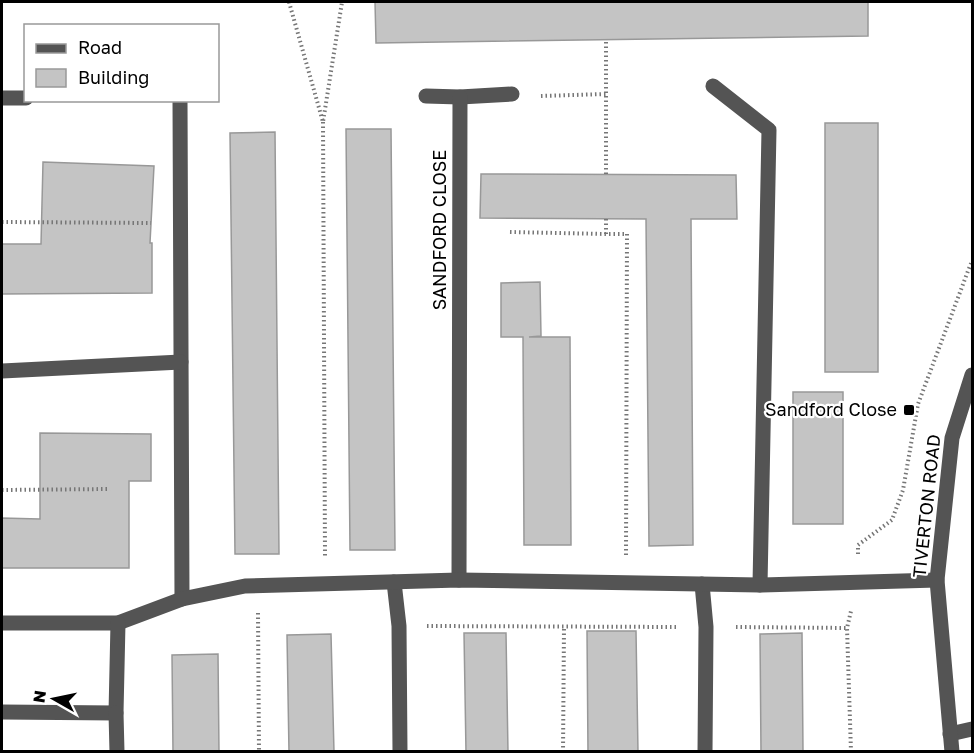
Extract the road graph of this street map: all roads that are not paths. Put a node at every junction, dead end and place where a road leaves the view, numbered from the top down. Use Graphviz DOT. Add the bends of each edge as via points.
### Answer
graph roads {
  1 [pos="713,86"];
  2 [pos="512,94"];
  3 [pos="426,96"];
  4 [pos="460,97"];
  5 [pos="2,98"];
  6 [pos="24,98"];
  7 [pos="180,102"];
  8 [pos="181,362"];
  9 [pos="2,371"];
  10 [pos="972,375"];
  11 [pos="459,579"];
  12 [pos="937,580"];
  13 [pos="394,582"];
  14 [pos="702,584"];
  15 [pos="760,585"];
  16 [pos="182,599"];
  17 [pos="118,622"];
  18 [pos="2,623"];
  19 [pos="2,712"];
  20 [pos="116,713"];
  21 [pos="972,729"];
  22 [pos="950,734"];
  23 [pos="117,752"];
  24 [pos="400,752"];
  25 [pos="705,752"];
  26 [pos="952,752"];
  1 -- 15 [label="street" via="769,130"];
  2 -- 4 [label="street"];
  3 -- 4 [label="street"];
  4 -- 11 [label="street, SANDFORD CLOSE"];
  5 -- 6 [label="street"];
  7 -- 8 [label="street"];
  8 -- 9 [label="street"];
  8 -- 16 [label="street"];
  10 -- 12 [label="street, TIVERTON ROAD" via="952,438"];
  11 -- 13 [label="street"];
  11 -- 14 [label="street"];
  12 -- 15 [label="street"];
  12 -- 22 [label="street, TIVERTON ROAD"];
  13 -- 16 [label="street" via="245,586"];
  13 -- 24 [label="street" via="399,626"];
  14 -- 15 [label="street"];
  14 -- 25 [label="street" via="706,627"];
  16 -- 17 [label="street"];
  17 -- 18 [label="street"];
  17 -- 20 [label="street"];
  19 -- 20 [label="street"];
  20 -- 23 [label="street"];
  21 -- 22 [label="street"];
  22 -- 26 [label="street, TIVERTON ROAD"];
}
